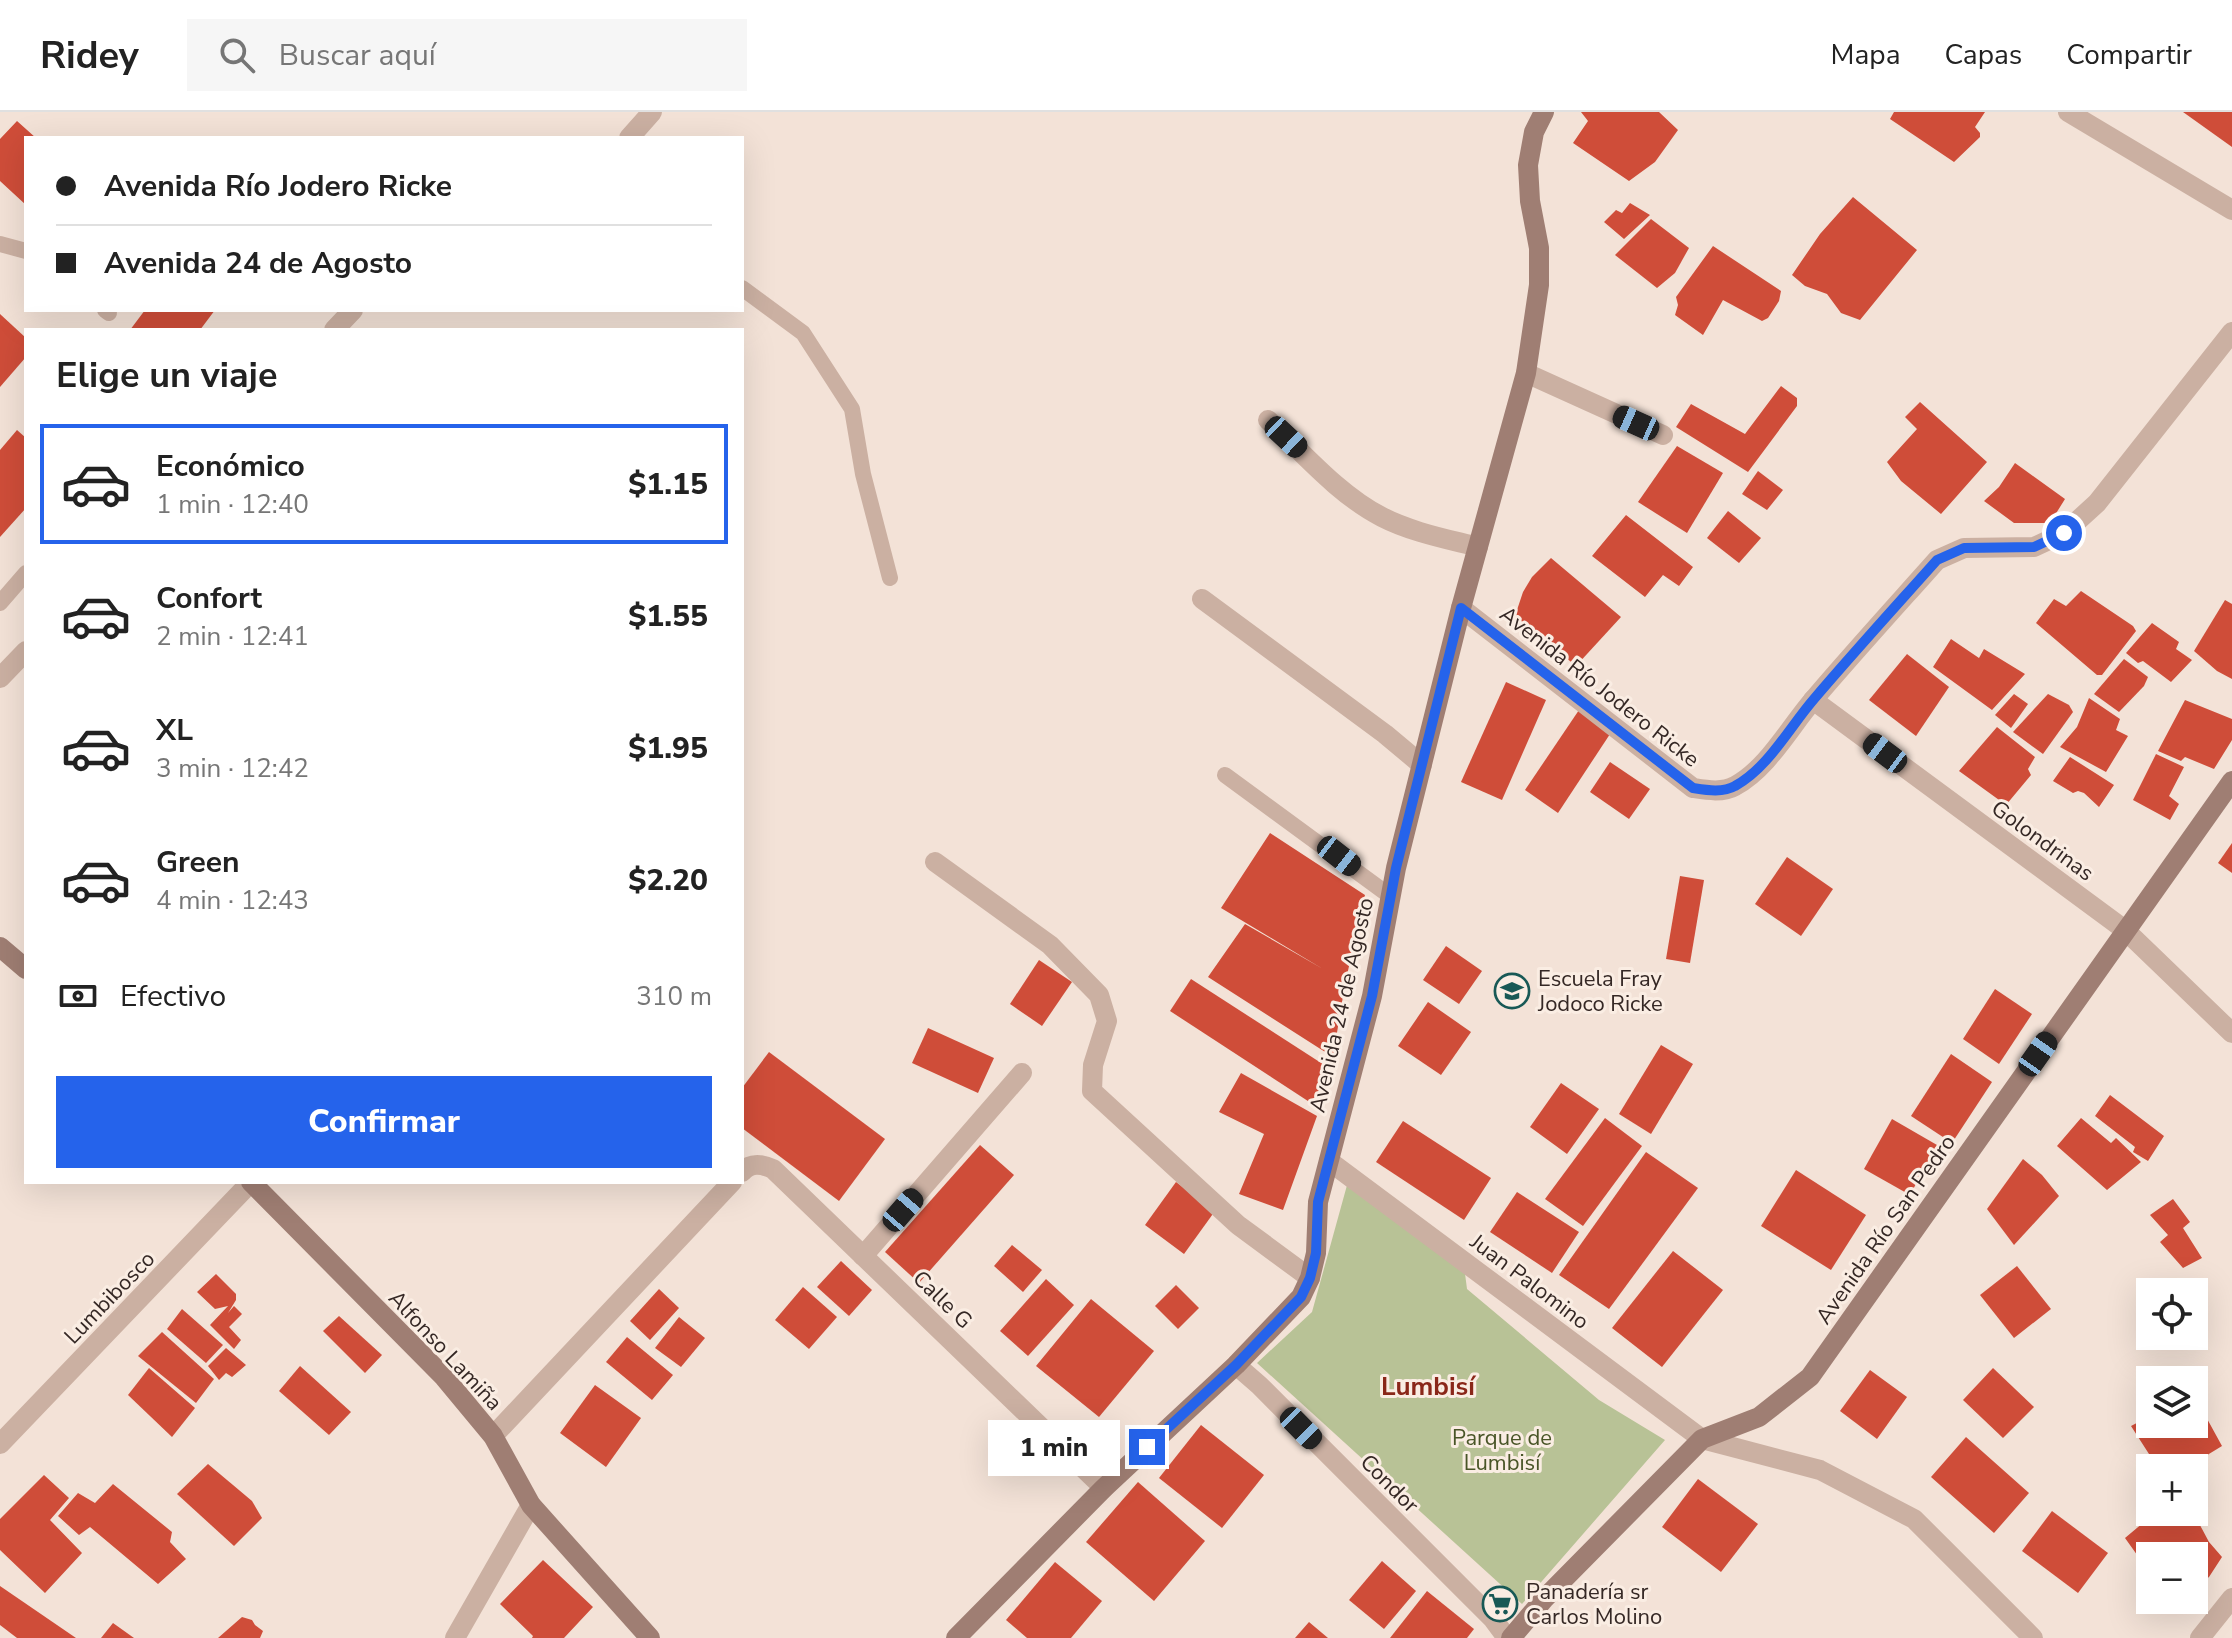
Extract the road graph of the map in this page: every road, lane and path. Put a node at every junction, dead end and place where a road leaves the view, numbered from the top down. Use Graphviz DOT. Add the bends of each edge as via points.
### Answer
graph roads {
  1 [pos="652,112"];
  2 [pos="1544,112"];
  3 [pos="2068,112"];
  4 [pos="631,136"];
  5 [pos="2232,210"];
  6 [pos="0,244"];
  7 [pos="24,250"];
  8 [pos="744,289"];
  9 [pos="351,312"];
  10 [pos="336,328"];
  11 [pos="2232,332"];
  12 [pos="1526,373"];
  13 [pos="1268,420"];
  14 [pos="1663,435"];
  15 [pos="1478,547"];
  16 [pos="24,575"];
  17 [pos="890,578"];
  18 [pos="1202,599"];
  19 [pos="0,603"];
  20 [pos="1461,608"];
  21 [pos="24,653"];
  22 [pos="0,678"];
  23 [pos="1813,700"];
  24 [pos="1422,765"];
  25 [pos="1225,775"];
  26 [pos="2232,781"];
  27 [pos="935,862"];
  28 [pos="1390,896"];
  29 [pos="2125,930"];
  30 [pos="0,947"];
  31 [pos="24,967"];
  32 [pos="2232,1033"];
  33 [pos="1022,1073"];
  34 [pos="1329,1161"];
  35 [pos="744,1170"];
  36 [pos="249,1184"];
  37 [pos="253,1184"];
  38 [pos="730,1184"];
  39 [pos="863,1256"];
  40 [pos="1310,1278"];
  41 [pos="1236,1365"];
  42 [pos="493,1436"];
  43 [pos="1702,1439"];
  44 [pos="0,1444"];
  45 [pos="1104,1488"];
  46 [pos="531,1505"];
  47 [pos="2232,1598"];
  48 [pos="455,1638"];
  49 [pos="650,1638"];
  50 [pos="956,1638"];
  51 [pos="1509,1638"];
  52 [pos="2033,1638"];
  53 [pos="2200,1638"];
  1 -- 4 [label="street"];
  2 -- 12 [label="street, Avenida 24 de Agosto" via="1528,165 1539,285"];
  3 -- 5 [label="street"];
  6 -- 7 [label="lane"];
  8 -- 17 [label="lane" via="803,333 852,409"];
  9 -- 10 [label="street"];
  11 -- 23 [label="street, Avenida Río Jodero Ricke" via="2097,503 2064,533 2034,547 1964,548 1937,560"];
  12 -- 14 [label="street"];
  12 -- 15 [label="street, Avenida 24 de Agosto"];
  13 -- 15 [label="street" via="1342,489 1383,517"];
  15 -- 20 [label="street, Avenida 24 de Agosto"];
  16 -- 19 [label="lane"];
  18 -- 24 [label="street"];
  20 -- 23 [label="street, Avenida Río Jodero Ricke" via="1693,788 1731,788 1751,776"];
  20 -- 24 [label="street, Avenida 24 de Agosto"];
  21 -- 22 [label="street"];
  23 -- 29 [label="street, Golondrinas"];
  24 -- 28 [label="street, Avenida 24 de Agosto"];
  25 -- 28 [label="lane"];
  26 -- 29 [label="street, Avenida Río San Pedro"];
  27 -- 40 [label="street" via="1050,945 1099,995 1107,1021 1093,1065 1092,1091 1238,1225"];
  28 -- 34 [label="street, Avenida 24 de Agosto" via="1372,996"];
  29 -- 32 [label="street, Golondrinas"];
  29 -- 43 [label="street, Avenida Río San Pedro" via="1810,1377 1759,1417"];
  30 -- 31 [label="street"];
  33 -- 39 [label="street"];
  34 -- 40 [label="street, Avenida 24 de Agosto" via="1318,1202"];
  34 -- 43 [label="street, Juan Palomino"];
  35 -- 39 [label="street, Calle G" via="760,1164 773,1169"];
  36 -- 44 [label="street, Lumbibosco"];
  37 -- 42 [label="street, Alfonso Lamiña" via="444,1377"];
  38 -- 42 [label="street"];
  39 -- 45 [label="street, Calle G"];
  40 -- 41 [label="street, Avenida 24 de Agosto" via="1301,1297"];
  41 -- 45 [label="street, Avenida 24 de Agosto"];
  41 -- 51 [label="street, Condor"];
  42 -- 46 [label="street, Alfonso Lamiña"];
  43 -- 51 [label="street, Avenida Río San Pedro"];
  43 -- 52 [label="street" via="1820,1470 1914,1519"];
  45 -- 50 [label="street, Avenida 24 de Agosto"];
  46 -- 48 [label="street"];
  46 -- 49 [label="street, Alfonso Lamiña"];
  47 -- 53 [label="street"];
}
